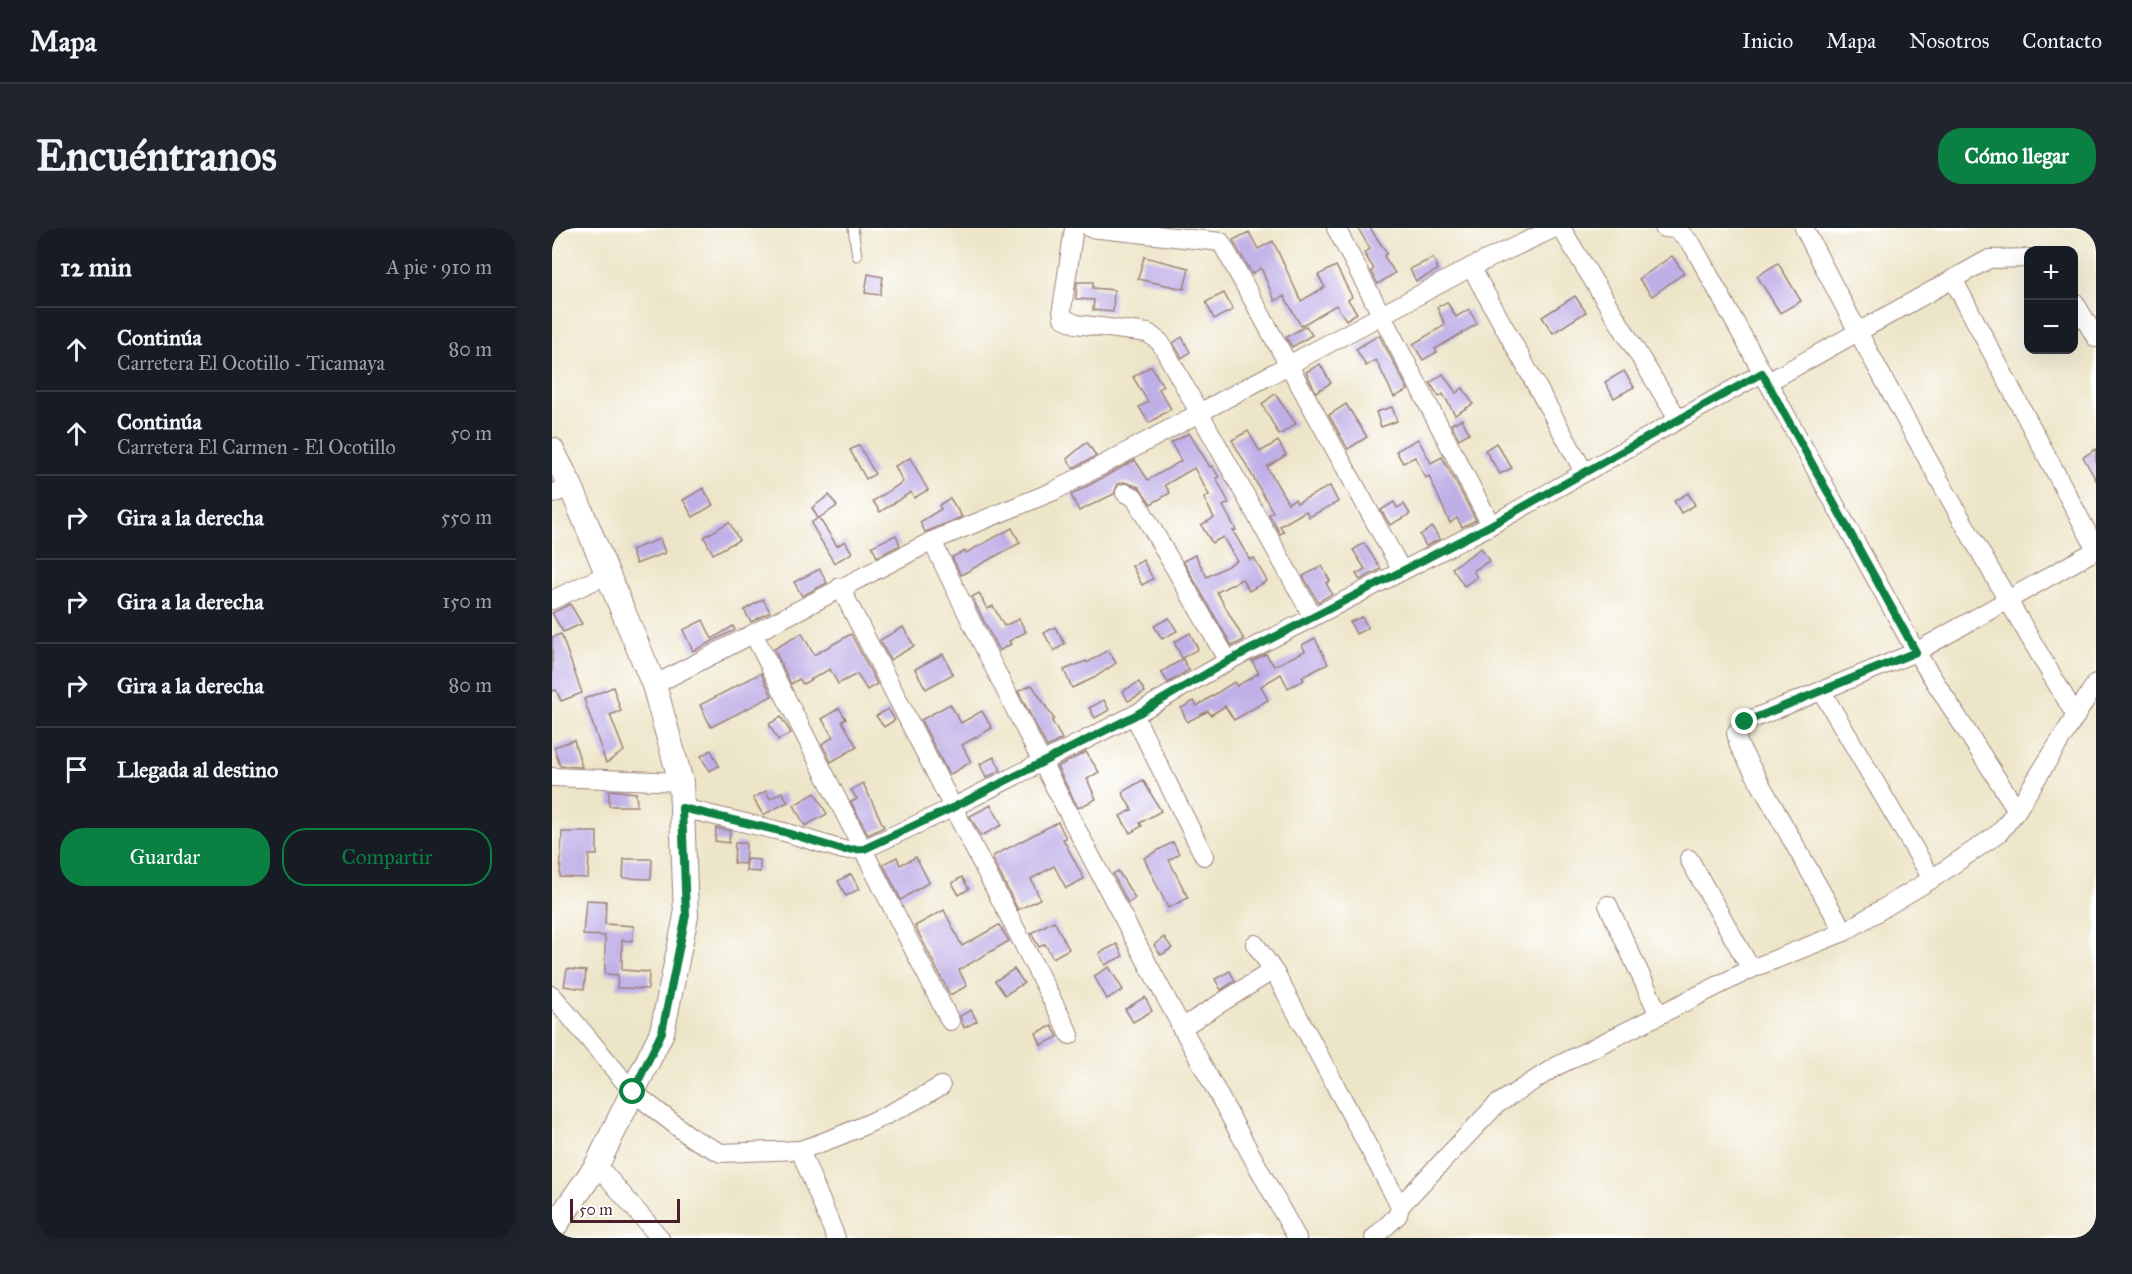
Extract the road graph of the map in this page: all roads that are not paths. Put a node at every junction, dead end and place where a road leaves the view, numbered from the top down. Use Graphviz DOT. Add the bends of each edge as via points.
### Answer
graph roads {
  1 [pos="853,228"];
  2 [pos="1074,228"];
  3 [pos="1090,228"];
  4 [pos="1336,228"];
  5 [pos="1555,228"];
  6 [pos="1561,228"];
  7 [pos="1664,228"];
  8 [pos="1804,228"];
  9 [pos="857,256"];
  10 [pos="2024,258"];
  11 [pos="1471,267"];
  12 [pos="1953,279"];
  13 [pos="2078,309"];
  14 [pos="1382,317"];
  15 [pos="1857,332"];
  16 [pos="2096,338"];
  17 [pos="1289,363"];
  18 [pos="1765,378"];
  19 [pos="1198,411"];
  20 [pos="1678,418"];
  21 [pos="552,450"];
  22 [pos="1584,472"];
  23 [pos="561,491"];
  24 [pos="1125,493"];
  25 [pos="1491,525"];
  26 [pos="932,541"];
  27 [pos="2096,549"];
  28 [pos="1402,571"];
  29 [pos="606,575"];
  30 [pos="840,587"];
  31 [pos="552,600"];
  32 [pos="2007,600"];
  33 [pos="1313,617"];
  34 [pos="754,635"];
  35 [pos="1916,652"];
  36 [pos="1228,661"];
  37 [pos="2096,683"];
  38 [pos="654,685"];
  39 [pos="1821,690"];
  40 [pos="1134,716"];
  41 [pos="2076,716"];
  42 [pos="1041,764"];
  43 [pos="552,777"];
  44 [pos="681,782"];
  45 [pos="682,808"];
  46 [pos="952,808"];
  47 [pos="2017,810"];
  48 [pos="864,849"];
  49 [pos="1204,855"];
  50 [pos="1689,860"];
  51 [pos="1932,879"];
  52 [pos="1608,905"];
  53 [pos="1844,932"];
  54 [pos="1255,944"];
  55 [pos="1751,969"];
  56 [pos="1275,973"];
  57 [pos="552,995"];
  58 [pos="1659,1015"];
  59 [pos="950,1021"];
  60 [pos="1181,1028"];
  61 [pos="1070,1035"];
  62 [pos="941,1086"];
  63 [pos="633,1092"];
  64 [pos="800,1150"];
  65 [pos="597,1165"];
  66 [pos="1400,1206"];
  67 [pos="552,1230"];
  68 [pos="660,1238"];
  69 [pos="836,1238"];
  70 [pos="1297,1238"];
  71 [pos="1374,1238"];
  1 -- 9 [label="lane"];
  2 -- 19 [label="street" via="1063,318 1076,324 1148,333 1160,342"];
  3 -- 17 [label="street" via="1221,242"];
  4 -- 14 [label="street"];
  5 -- 11 [label="street"];
  6 -- 20 [label="street"];
  7 -- 18 [label="street" via="1677,229 1693,246"];
  8 -- 15 [label="street"];
  10 -- 12 [label="street" via="1989,259"];
  11 -- 14 [label="street"];
  11 -- 22 [label="street"];
  12 -- 15 [label="street"];
  12 -- 27 [label="street"];
  13 -- 16 [label="street"];
  14 -- 17 [label="street"];
  14 -- 25 [label="street"];
  15 -- 18 [label="street"];
  15 -- 32 [label="street"];
  17 -- 19 [label="street"];
  17 -- 28 [label="street"];
  18 -- 20 [label="street"];
  18 -- 35 [label="street"];
  19 -- 26 [label="street" via="1054,491"];
  19 -- 33 [label="street"];
  20 -- 22 [label="street"];
  21 -- 23 [label="main road"];
  22 -- 25 [label="street"];
  23 -- 29 [label="main road"];
  24 -- 36 [label="street" via="1134,497"];
  25 -- 28 [label="street"];
  26 -- 30 [label="street"];
  26 -- 42 [label="street"];
  27 -- 32 [label="street"];
  28 -- 33 [label="street"];
  29 -- 31 [label="street"];
  29 -- 38 [label="main road"];
  30 -- 34 [label="street"];
  30 -- 46 [label="street"];
  32 -- 35 [label="street"];
  32 -- 41 [label="street"];
  33 -- 36 [label="street"];
  34 -- 38 [label="street"];
  34 -- 48 [label="street"];
  35 -- 39 [label="street"];
  35 -- 47 [label="street"];
  36 -- 40 [label="street"];
  37 -- 41 [label="street"];
  38 -- 44 [label="main road"];
  39 -- 51 [label="street"];
  39 -- 53 [label="street" via="1745,722 1737,734 1743,755"];
  40 -- 42 [label="street"];
  40 -- 49 [label="street"];
  41 -- 47 [label="street"];
  42 -- 46 [label="street"];
  42 -- 60 [label="street"];
  43 -- 44 [label="street"];
  44 -- 45 [label="main road"];
  45 -- 48 [label="street" via="843,850"];
  45 -- 63 [label="main road" via="686,915 662,1032"];
  46 -- 48 [label="street"];
  46 -- 61 [label="street"];
  47 -- 51 [label="street" via="1999,833"];
  48 -- 59 [label="street"];
  50 -- 55 [label="street"];
  51 -- 53 [label="street"];
  52 -- 58 [label="street"];
  53 -- 55 [label="street"];
  54 -- 56 [label="street"];
  55 -- 58 [label="street"];
  56 -- 60 [label="street" via="1267,974"];
  56 -- 66 [label="street"];
  57 -- 63 [label="street"];
  58 -- 66 [label="street" via="1555,1067 1496,1105"];
  60 -- 70 [label="street"];
  62 -- 64 [label="street" via="887,1116"];
  63 -- 64 [label="street" via="692,1138 722,1153"];
  63 -- 65 [label="main road"];
  64 -- 69 [label="street"];
  65 -- 67 [label="main road"];
  65 -- 68 [label="street"];
  66 -- 71 [label="street" via="1398,1215"];
}
